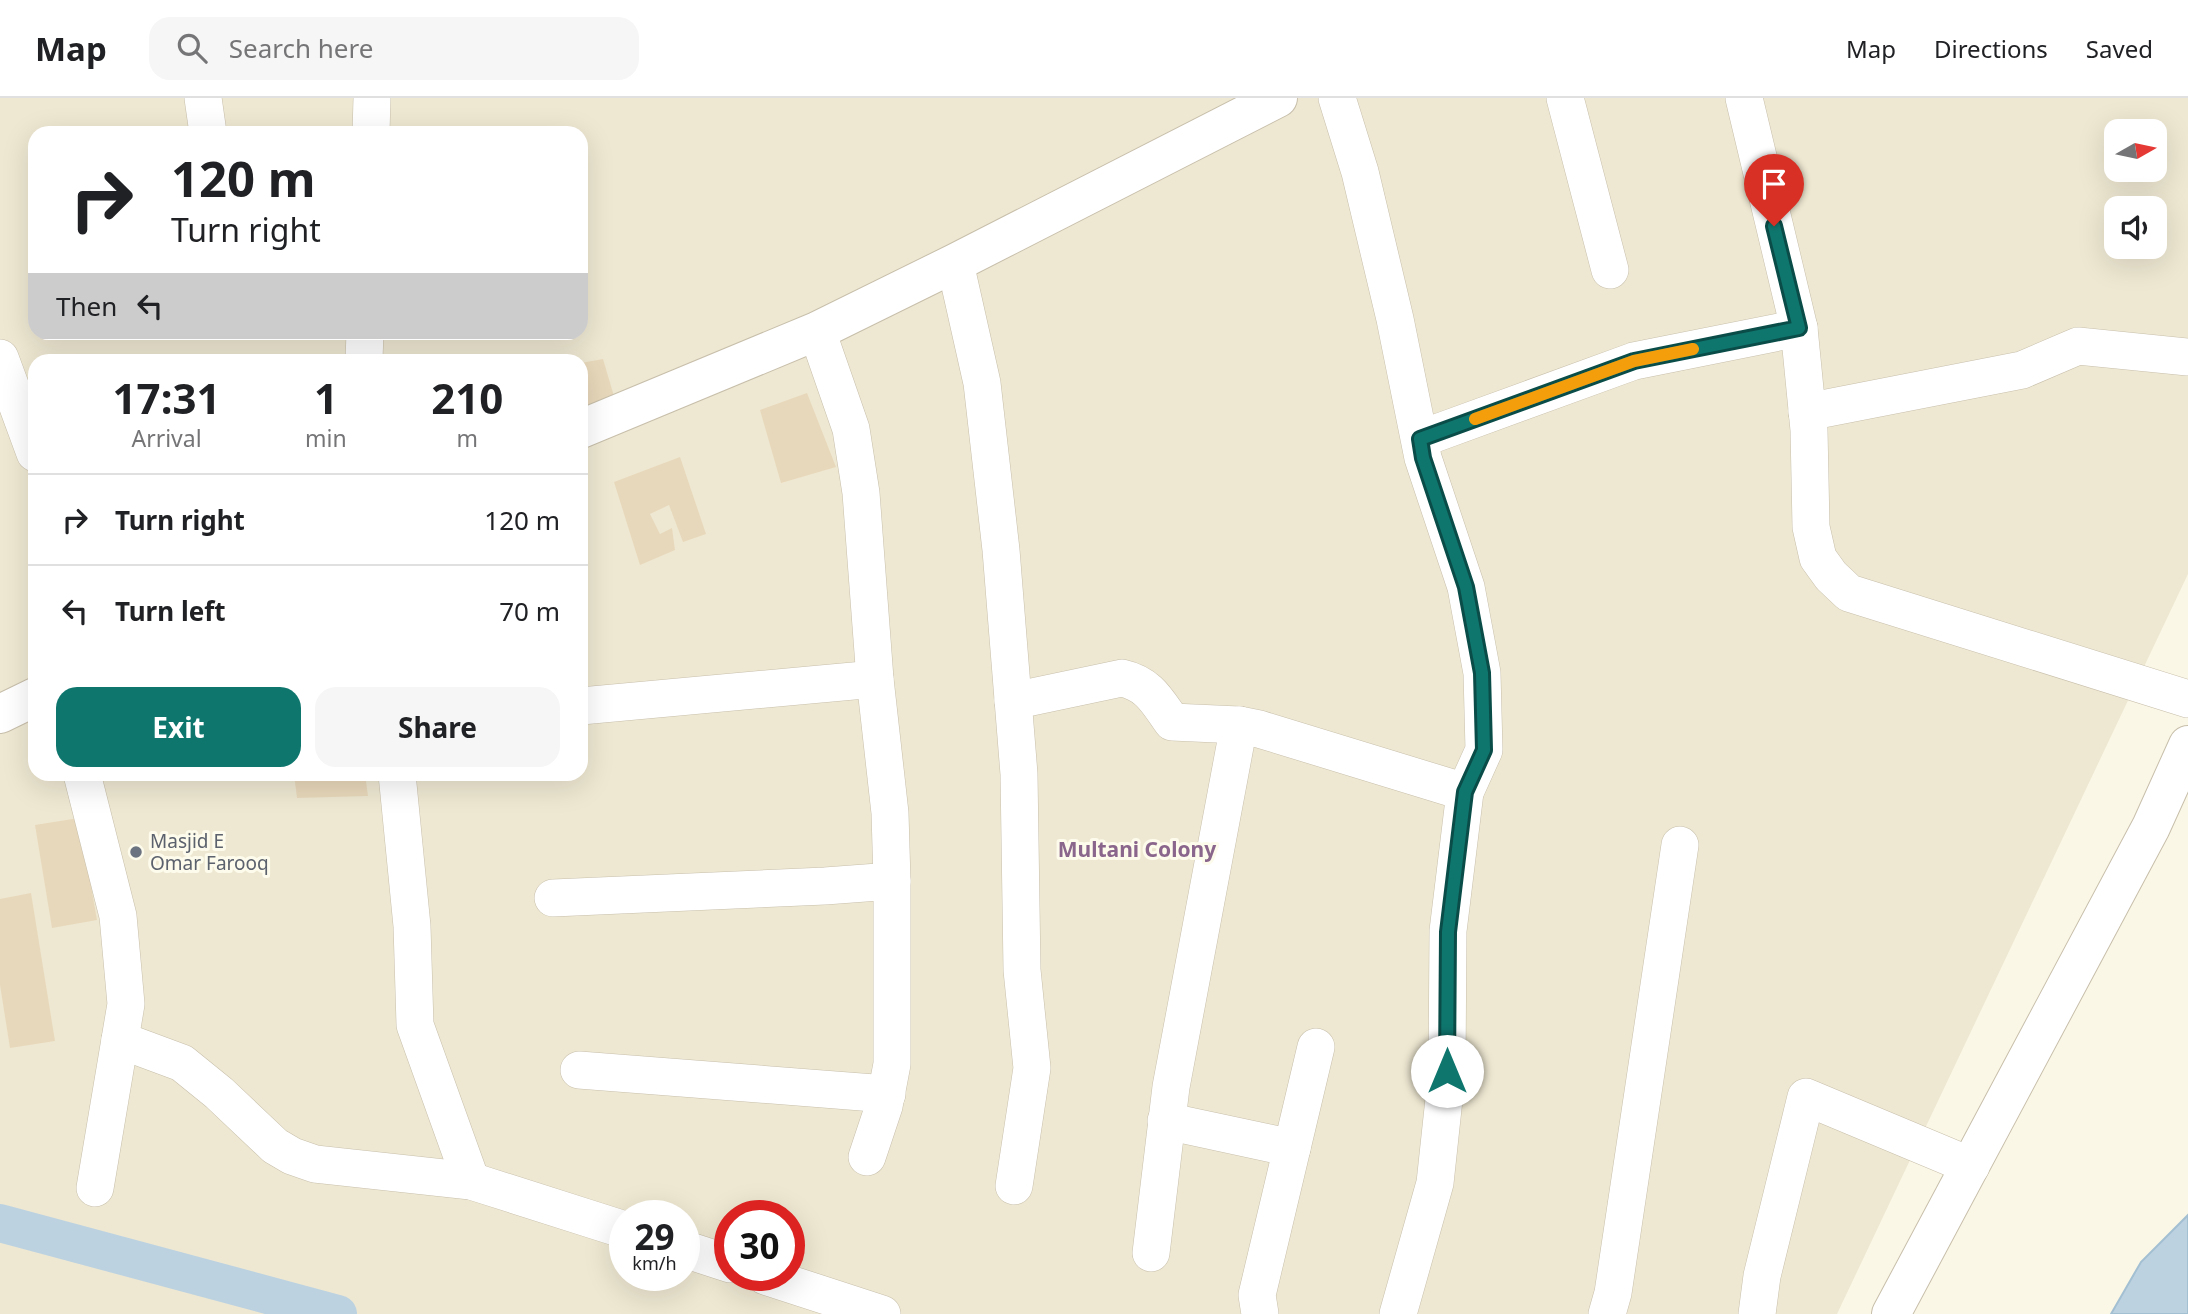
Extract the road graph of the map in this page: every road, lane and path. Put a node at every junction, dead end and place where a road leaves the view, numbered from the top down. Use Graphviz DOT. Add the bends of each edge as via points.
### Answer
graph roads {
  1 [pos="203,98"];
  2 [pos="372,98"];
  3 [pos="1278,98"];
  4 [pos="1337,98"];
  5 [pos="1565,98"];
  6 [pos="1744,98"];
  7 [pos="207,126"];
  8 [pos="371,126"];
  9 [pos="955,263"];
  10 [pos="1611,270"];
  11 [pos="1799,328"];
  12 [pos="817,331"];
  13 [pos="2188,356"];
  14 [pos="0,358"];
  15 [pos="1807,412"];
  16 [pos="588,426"];
  17 [pos="28,434"];
  18 [pos="1420,439"];
  19 [pos="875,679"];
  20 [pos="2188,699"];
  21 [pos="28,700"];
  22 [pos="1013,701"];
  23 [pos="588,705"];
  24 [pos="0,714"];
  25 [pos="1239,725"];
  26 [pos="2188,746"];
  27 [pos="84,781"];
  28 [pos="398,781"];
  29 [pos="1465,792"];
  30 [pos="1680,845"];
  31 [pos="892,881"];
  32 [pos="553,898"];
  33 [pos="120,1040"];
  34 [pos="1316,1047"];
  35 [pos="579,1070"];
  36 [pos="887,1094"];
  37 [pos="1166,1121"];
  38 [pos="1292,1149"];
  39 [pos="867,1157"];
  40 [pos="1970,1166"];
  41 [pos="471,1181"];
  42 [pos="1014,1186"];
  43 [pos="95,1188"];
  44 [pos="609,1225"];
  45 [pos="1151,1253"];
  46 [pos="805,1289"];
  47 [pos="882,1314"];
  48 [pos="1260,1314"];
  49 [pos="1398,1314"];
  50 [pos="1607,1314"];
  51 [pos="1756,1314"];
  52 [pos="1891,1314"];
  1 -- 7 [label="street"];
  2 -- 8 [label="street"];
  3 -- 9 [label="street"];
  4 -- 18 [label="street" via="1360,172"];
  5 -- 10 [label="street"];
  6 -- 11 [label="street"];
  9 -- 12 [label="street"];
  9 -- 22 [label="street" via="982,383"];
  11 -- 15 [label="street"];
  11 -- 18 [label="street" via="1634,361"];
  12 -- 16 [label="street"];
  12 -- 19 [label="street" via="851,429 861,493"];
  13 -- 15 [label="street" via="2078,346 2022,370"];
  14 -- 17 [label="street"];
  15 -- 20 [label="street" via="1811,527 1818,558 1849,593"];
  18 -- 29 [label="street" via="1466,587 1482,673 1484,750"];
  19 -- 23 [label="street"];
  19 -- 31 [label="street" via="890,813"];
  21 -- 24 [label="street"];
  22 -- 25 [label="street" via="1122,678 1147,688 1172,722"];
  22 -- 42 [label="street" via="1019,774 1022,970 1032,1068"];
  25 -- 29 [label="street"];
  25 -- 37 [label="street"];
  26 -- 40 [label="street" via="2151,827"];
  27 -- 33 [label="street" via="118,916 126,1004"];
  28 -- 41 [label="street" via="412,926 415,1025"];
  29 -- 49 [label="street" via="1448,932 1447,1071 1435,1183"];
  30 -- 50 [label="street"];
  31 -- 32 [label="street"];
  31 -- 36 [label="street" via="892,1064"];
  33 -- 41 [label="street" via="182,1063 292,1156 316,1164"];
  33 -- 43 [label="street"];
  34 -- 38 [label="street"];
  35 -- 36 [label="street"];
  36 -- 39 [label="street"];
  37 -- 38 [label="street"];
  37 -- 45 [label="street"];
  38 -- 48 [label="street" via="1257,1295"];
  40 -- 51 [label="street" via="1806,1097"];
  40 -- 52 [label="street"];
  41 -- 44 [label="street"];
  46 -- 47 [label="street"];
}
